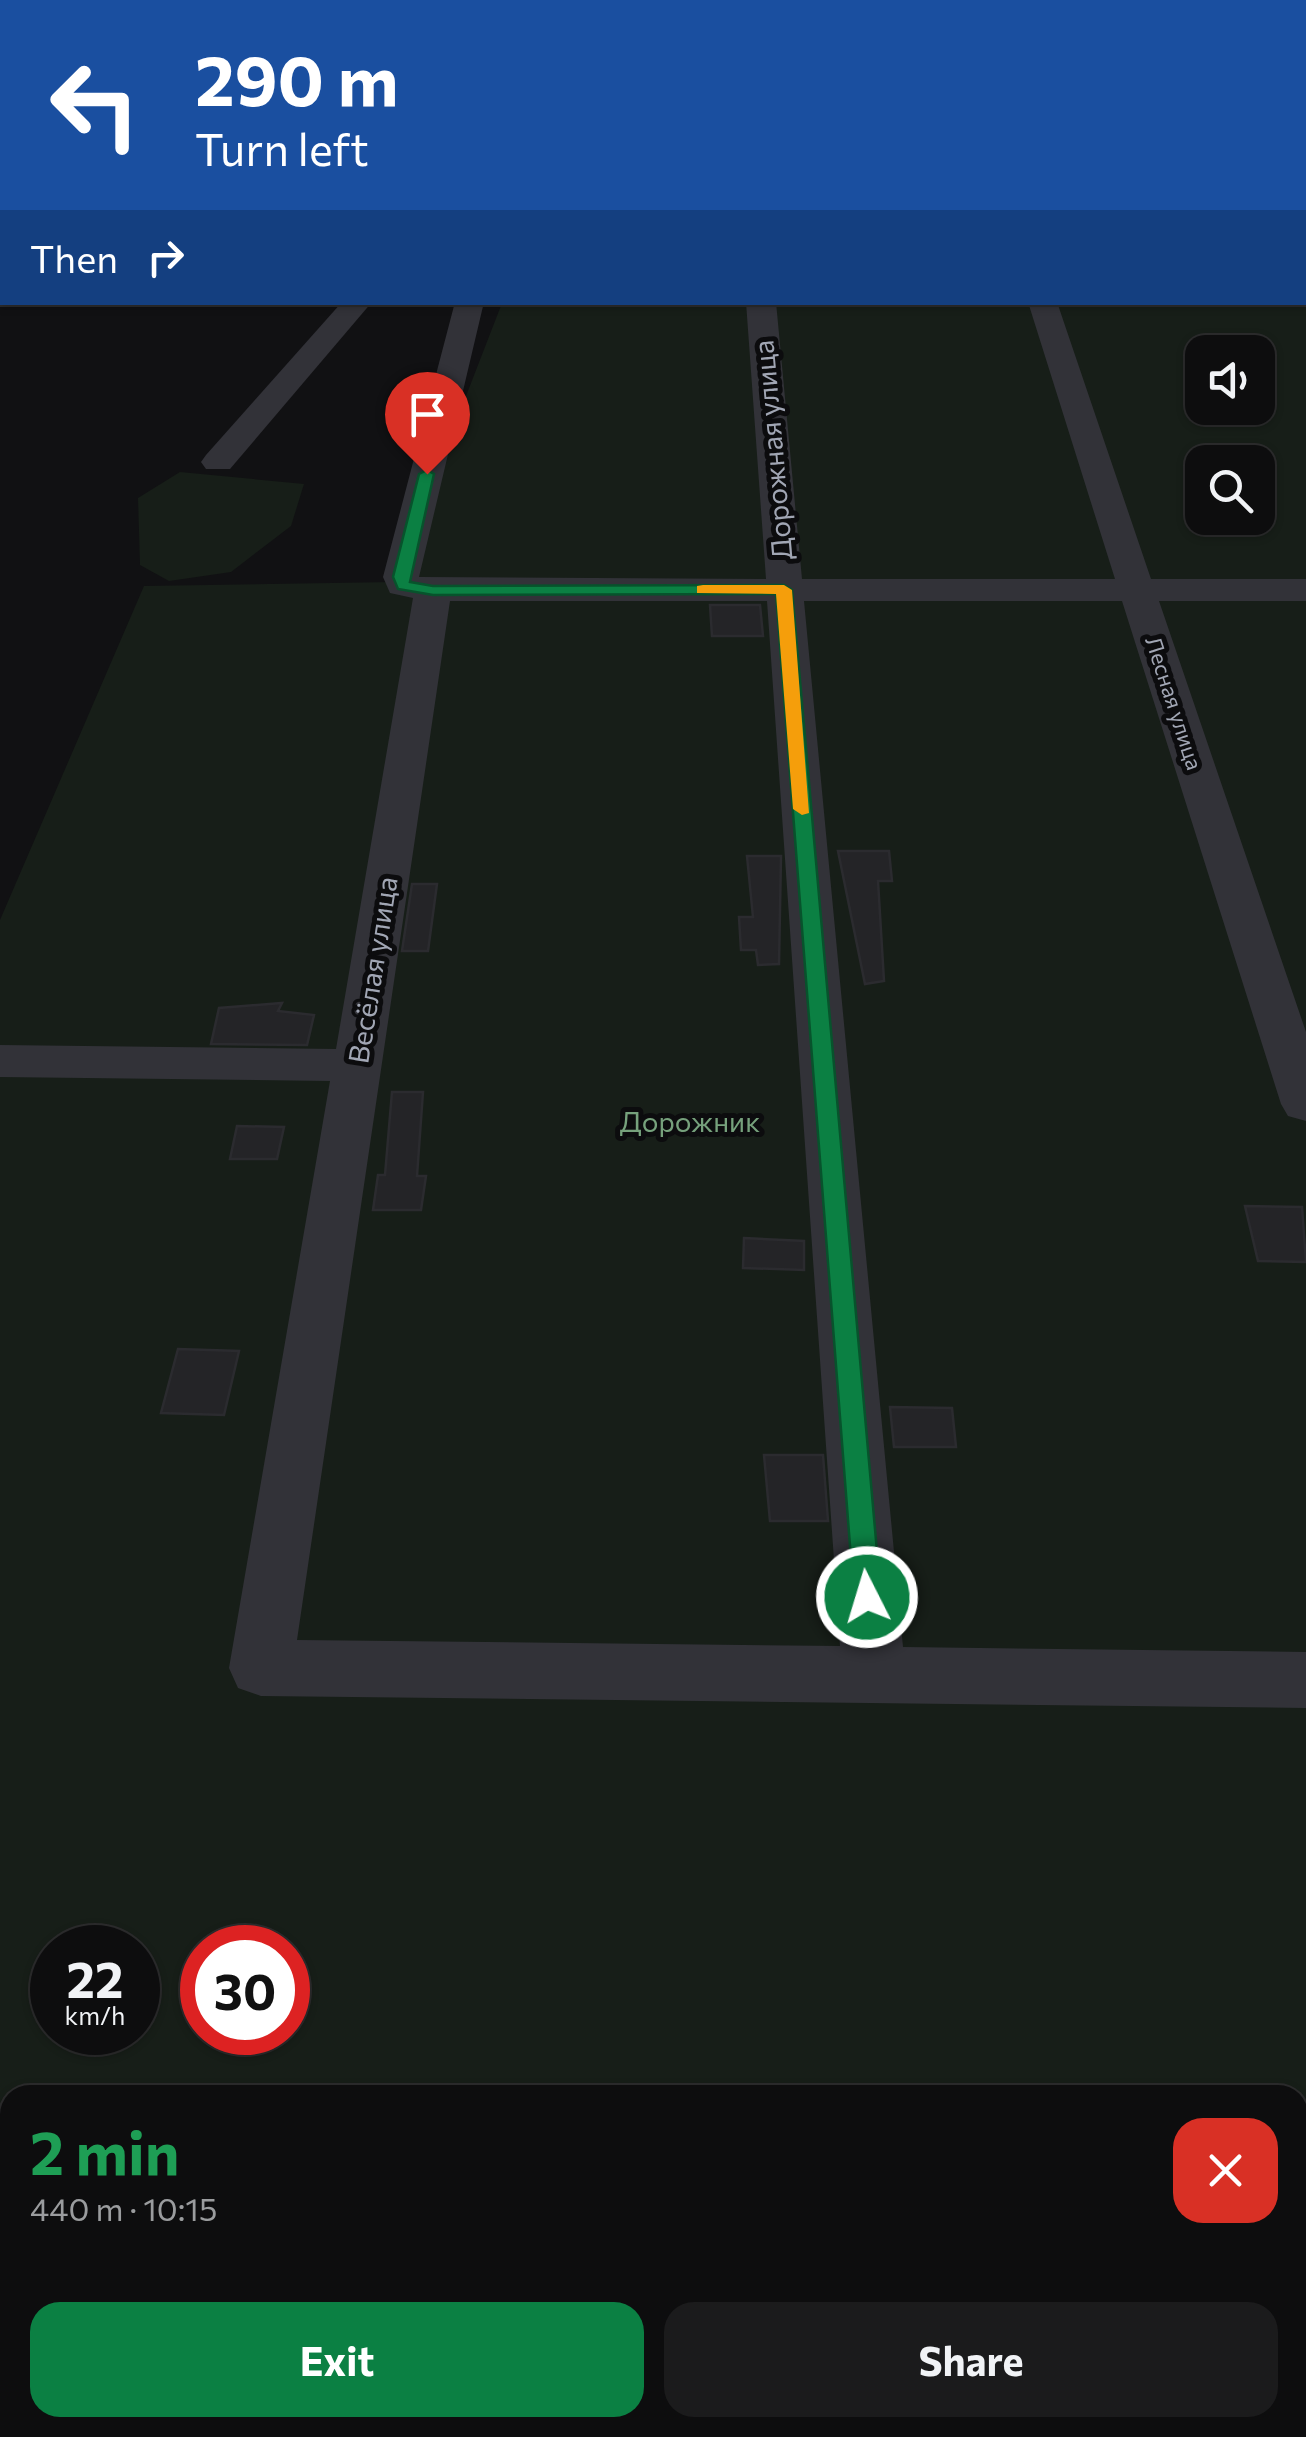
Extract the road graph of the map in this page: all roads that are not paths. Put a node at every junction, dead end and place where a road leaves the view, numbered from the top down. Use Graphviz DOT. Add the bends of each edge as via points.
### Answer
graph roads {
  1 [pos="355,305"];
  2 [pos="469,305"];
  3 [pos="761,305"];
  4 [pos="1043,305"];
  5 [pos="218,462"];
  6 [pos="433,590"];
  7 [pos="784,590"];
  8 [pos="1306,590"];
  9 [pos="1137,591"];
  10 [pos="0,1061"];
  11 [pos="358,1065"];
  12 [pos="1306,1104"];
  13 [pos="874,1675"];
  14 [pos="1306,1680"];
  1 -- 5 [label="street"];
  2 -- 6 [label="street" via="401,577 403,586"];
  3 -- 7 [label="street, Дорожная улица"];
  4 -- 9 [label="street, Лесная улица"];
  6 -- 7 [label="street"];
  6 -- 11 [label="street, Весёлая улица"];
  7 -- 9 [label="street"];
  7 -- 13 [label="street, Дорожная улица"];
  8 -- 9 [label="street"];
  9 -- 12 [label="street, Лесная улица"];
  10 -- 11 [label="street"];
  11 -- 13 [label="street, Весёлая улица" via="261,1668"];
  13 -- 14 [label="street"];
}
